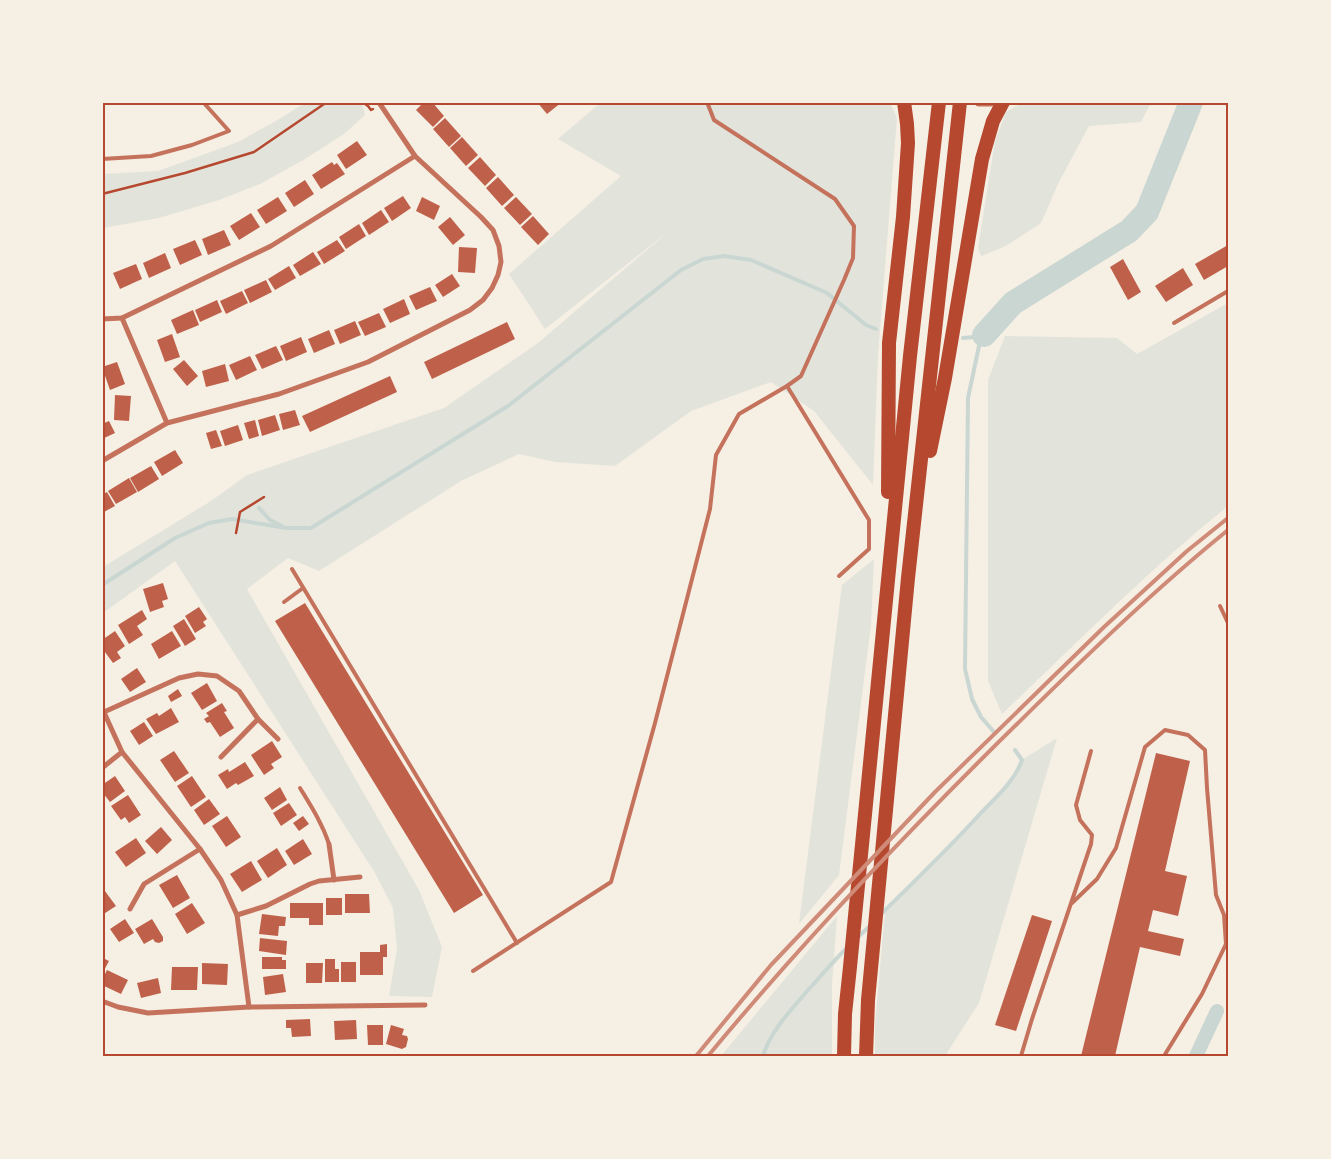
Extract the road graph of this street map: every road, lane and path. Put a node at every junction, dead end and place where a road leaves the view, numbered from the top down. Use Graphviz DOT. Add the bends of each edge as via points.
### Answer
graph roads {
  1 [pos="203,102"];
  2 [pos="327,102"];
  3 [pos="362,102"];
  4 [pos="707,102"];
  5 [pos="904,102"];
  6 [pos="939,102"];
  7 [pos="960,102"];
  8 [pos="979,102"];
  9 [pos="991,102"];
  10 [pos="1003,102"];
  11 [pos="380,104"];
  12 [pos="368,106"];
  13 [pos="415,156"];
  14 [pos="102,159"];
  15 [pos="102,194"];
  16 [pos="1228,292"];
  17 [pos="122,318"];
  18 [pos="102,319"];
  19 [pos="1174,323"];
  20 [pos="787,386"];
  21 [pos="167,423"];
  22 [pos="102,461"];
  23 [pos="264,497"];
  24 [pos="914,524"];
  25 [pos="236,533"];
  26 [pos="292,569"];
  27 [pos="839,576"];
  28 [pos="888,580"];
  29 [pos="303,588"];
  30 [pos="284,602"];
  31 [pos="1220,606"];
  32 [pos="1228,623"];
  33 [pos="103,710"];
  34 [pos="258,718"];
  35 [pos="278,739"];
  36 [pos="1090,751"];
  37 [pos="122,752"];
  38 [pos="221,757"];
  39 [pos="102,768"];
  40 [pos="300,788"];
  41 [pos="329,844"];
  42 [pos="200,849"];
  43 [pos="360,878"];
  44 [pos="334,880"];
  45 [pos="1072,903"];
  46 [pos="130,910"];
  47 [pos="237,915"];
  48 [pos="517,943"];
  49 [pos="472,971"];
  50 [pos="102,1001"];
  51 [pos="425,1006"];
  52 [pos="249,1007"];
  53 [pos="844,1056"];
  54 [pos="866,1056"];
  55 [pos="1021,1056"];
  56 [pos="1164,1056"];
  1 -- 14 [label="lane" via="229,131 151,156"];
  2 -- 15 [label="path" via="254,152"];
  3 -- 12 [label="path"];
  4 -- 20 [label="lane" via="714,120 835,198 854,226 853,258 844,280 800,376"];
  5 -- 28 [label="highway" via="906,185 889,343"];
  6 -- 28 [label="highway"];
  7 -- 24 [label="highway"];
  8 -- 9 [label="street"];
  10 -- 24 [label="highway" via="982,159 946,378"];
  11 -- 13 [label="street"];
  13 -- 17 [label="street" via="271,246"];
  13 -- 21 [label="street" via="493,230 501,262 492,288 483,300 470,310 368,362 279,394"];
  16 -- 19 [label="lane"];
  17 -- 18 [label="street"];
  17 -- 21 [label="street"];
  20 -- 27 [label="lane" via="869,520 869,549"];
  20 -- 48 [label="lane" via="739,414 716,455 710,509 611,882"];
  21 -- 22 [label="street"];
  23 -- 25 [label="path" via="240,512"];
  24 -- 54 [label="highway" via="883,833"];
  26 -- 29 [label="lane"];
  28 -- 53 [label="highway" via="845,1014"];
  29 -- 30 [label="lane"];
  29 -- 48 [label="lane"];
  31 -- 32 [label="lane"];
  33 -- 34 [label="street" via="179,678 198,674 218,676 239,690"];
  33 -- 37 [label="street"];
  34 -- 35 [label="street"];
  34 -- 38 [label="street"];
  36 -- 45 [label="lane" via="1076,805 1080,820 1092,835 1091,844"];
  37 -- 39 [label="street"];
  37 -- 42 [label="street"];
  40 -- 41 [label="lane"];
  41 -- 44 [label="street"];
  42 -- 46 [label="street" via="144,884"];
  42 -- 47 [label="street" via="221,880"];
  43 -- 44 [label="street"];
  44 -- 47 [label="street" via="310,884 266,906"];
  45 -- 55 [label="lane"];
  45 -- 56 [label="lane" via="1096,879 1116,848 1145,747 1165,730 1188,735 1205,750 1216,895 1224,915 1226,944 1202,994"];
  47 -- 52 [label="street"];
  48 -- 49 [label="lane"];
  50 -- 52 [label="street" via="148,1012"];
  51 -- 52 [label="street"];
}
